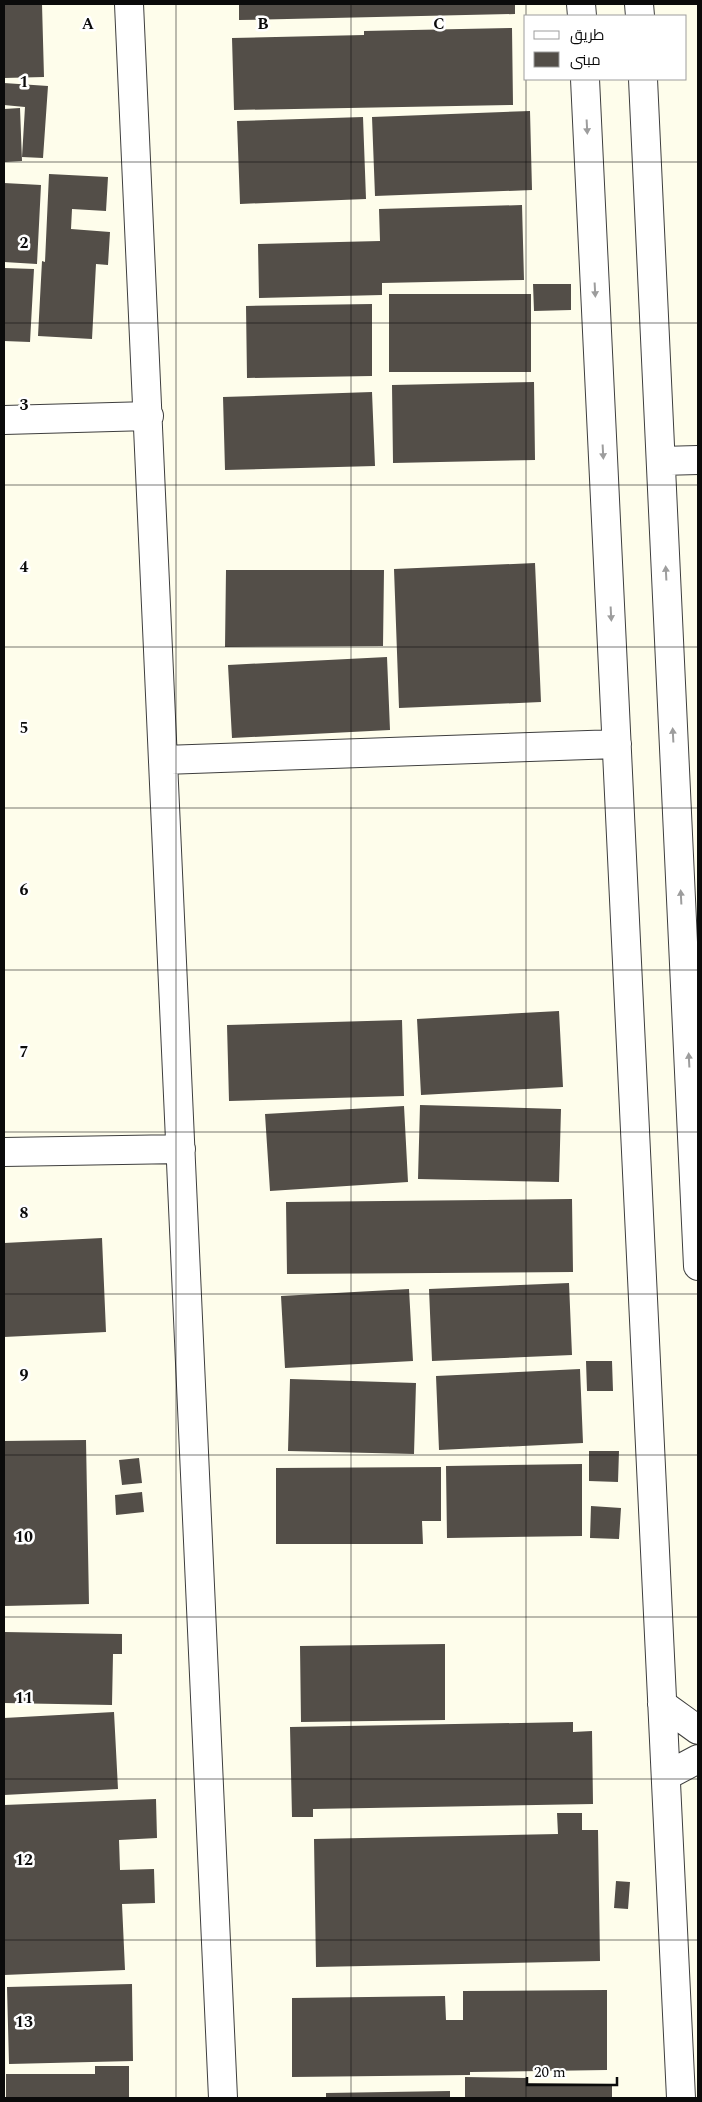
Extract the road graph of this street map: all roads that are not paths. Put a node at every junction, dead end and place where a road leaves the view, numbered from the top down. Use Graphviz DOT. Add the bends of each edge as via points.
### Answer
graph roads {
  1 [pos="129,4"];
  2 [pos="585,80"];
  3 [pos="643,80"];
  4 [pos="149,416"];
  5 [pos="4,420"];
  6 [pos="698,460"];
  7 [pos="661,461"];
  8 [pos="617,744"];
  9 [pos="164,760"];
  10 [pos="182,1149"];
  11 [pos="4,1152"];
  12 [pos="698,1266"];
  13 [pos="662,1704"];
  14 [pos="698,1730"];
  15 [pos="698,1759"];
  16 [pos="666,1776"];
  17 [pos="224,2098"];
  18 [pos="681,2098"];
  1 -- 4 [label="street"];
  2 -- 8 [label="street, one-way"];
  3 -- 7 [label="street"];
  4 -- 5 [label="street"];
  4 -- 9 [label="street"];
  6 -- 7 [label="street"];
  12 -- 7 [label="street, one-way"];
  8 -- 9 [label="street"];
  8 -- 13 [label="street"];
  9 -- 10 [label="street"];
  10 -- 11 [label="street"];
  10 -- 17 [label="street"];
  13 -- 14 [label="street"];
  13 -- 16 [label="street"];
  15 -- 16 [label="street"];
  16 -- 18 [label="street"];
}
